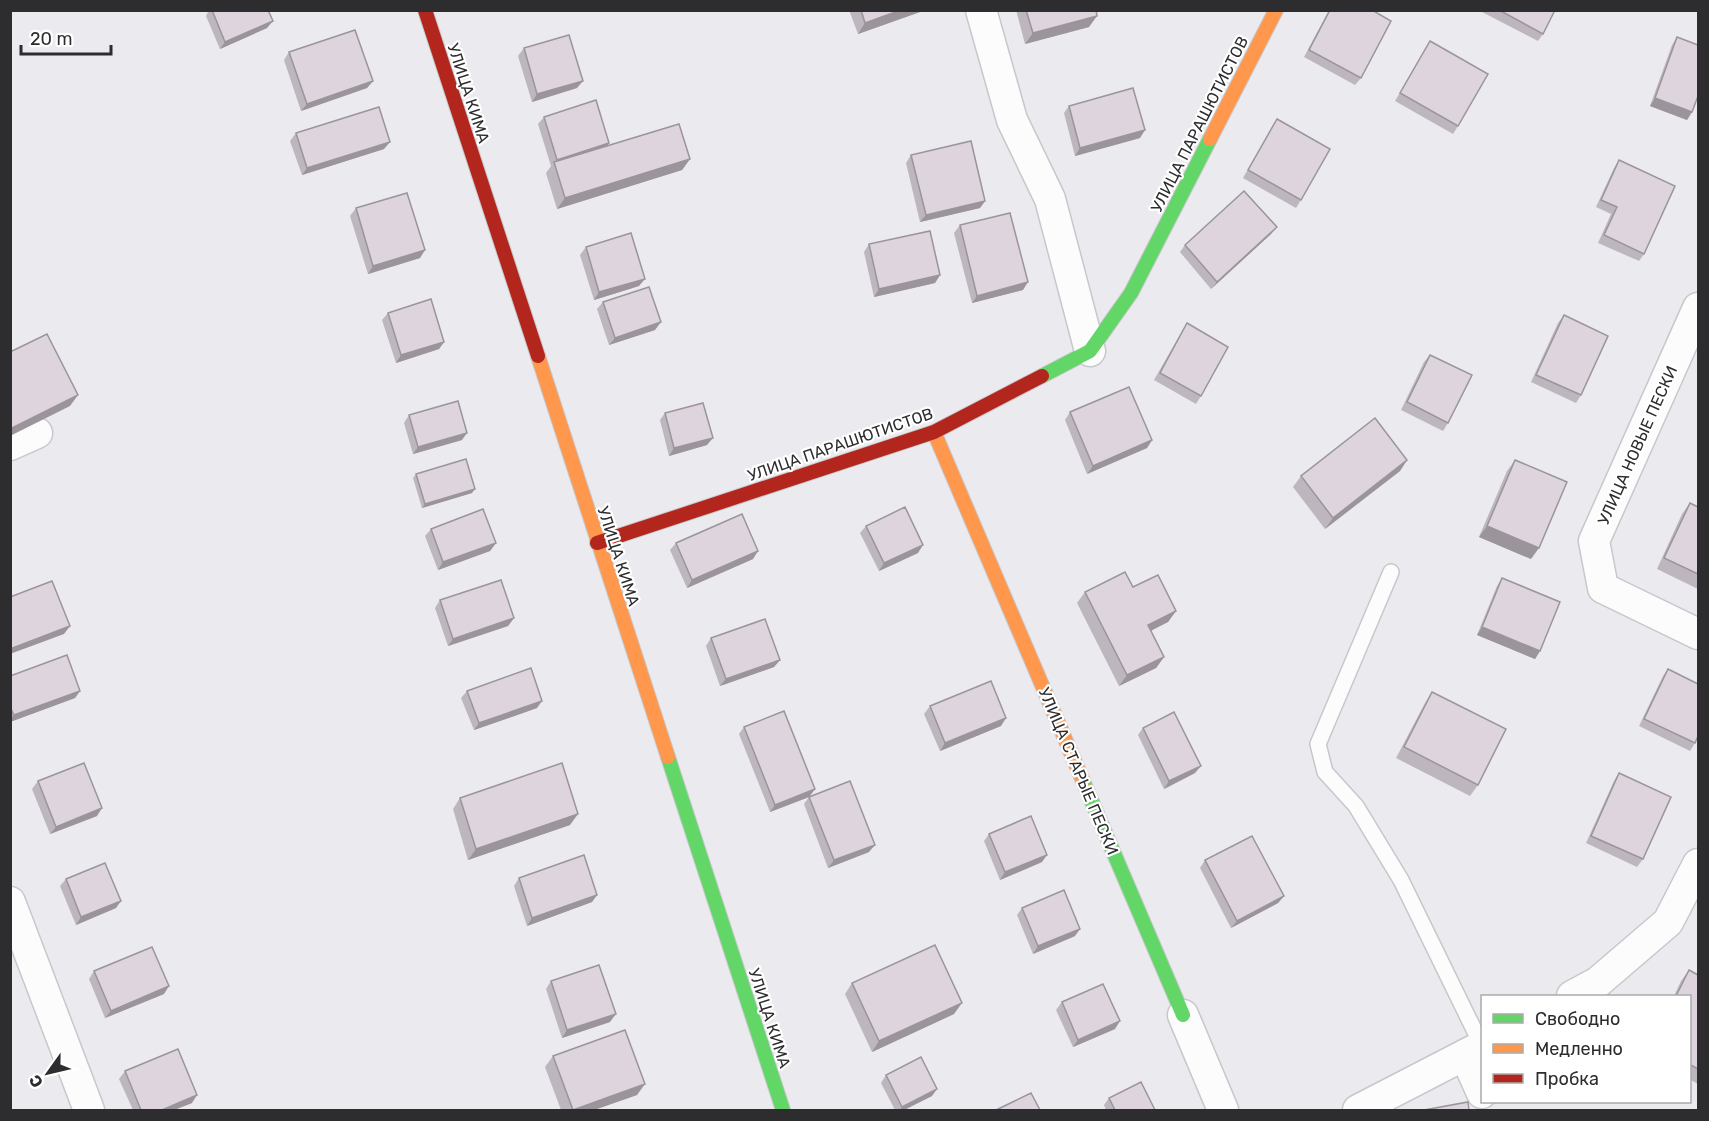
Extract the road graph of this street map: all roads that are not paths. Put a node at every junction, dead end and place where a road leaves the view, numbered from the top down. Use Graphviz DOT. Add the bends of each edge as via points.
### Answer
graph roads {
  1 [pos="425,10"];
  2 [pos="981,10"];
  3 [pos="1276,10"];
  4 [pos="1698,308"];
  5 [pos="1090,351"];
  6 [pos="934,432"];
  7 [pos="597,543"];
  8 [pos="1391,572"];
  9 [pos="1698,634"];
  10 [pos="1698,864"];
  11 [pos="10,902"];
  12 [pos="1574,995"];
  13 [pos="1183,1016"];
  14 [pos="1474,1051"];
  15 [pos="1481,1088"];
  16 [pos="89,1110"];
  17 [pos="783,1110"];
  18 [pos="1223,1110"];
  19 [pos="1358,1110"];
  1 -- 7 [label="street, УЛИЦА КИМА"];
  2 -- 5 [label="street" via="1012,120 1050,199"];
  3 -- 5 [label="street, УЛИЦА ПАРАШЮТИСТОВ" via="1131,293"];
  4 -- 9 [label="street, УЛИЦА НОВЫЕ ПЕСКИ" via="1594,541 1603,588"];
  5 -- 6 [label="street, УЛИЦА ПАРАШЮТИСТОВ"];
  6 -- 7 [label="street, УЛИЦА ПАРАШЮТИСТОВ"];
  6 -- 13 [label="street, УЛИЦА СТАРЫЕ ПЕСКИ"];
  7 -- 17 [label="street, УЛИЦА КИМА"];
  8 -- 14 [label="lane" via="1318,744 1325,772 1356,806 1401,880"];
  10 -- 12 [label="street" via="1668,922 1598,982"];
  11 -- 16 [label="street"];
  13 -- 18 [label="street, УЛИЦА СТАРЫЕ ПЕСКИ"];
  14 -- 15 [label="street"];
  14 -- 19 [label="street"];
}
